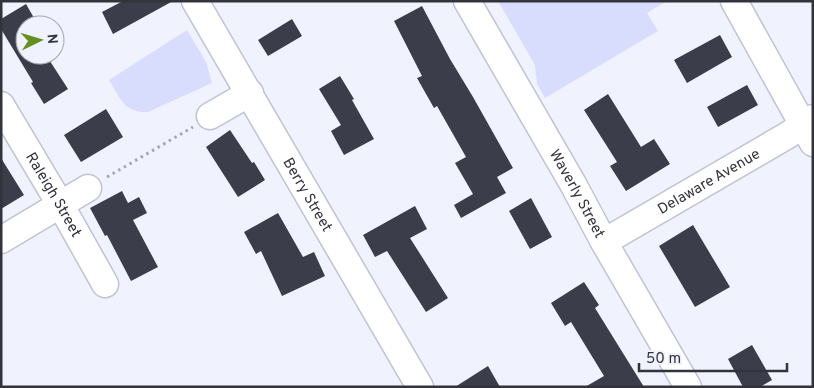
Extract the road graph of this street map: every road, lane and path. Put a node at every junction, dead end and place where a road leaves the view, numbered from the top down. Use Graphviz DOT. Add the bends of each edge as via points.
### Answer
graph roads {
  1 [pos="195,1"];
  2 [pos="467,1"];
  3 [pos="734,1"];
  4 [pos="250,93"];
  5 [pos="1,105"];
  6 [pos="210,116"];
  7 [pos="809,129"];
  8 [pos="88,188"];
  9 [pos="60,204"];
  10 [pos="1,240"];
  11 [pos="604,242"];
  12 [pos="105,284"];
  13 [pos="420,387"];
  14 [pos="688,387"];
  1 -- 4 [label="street, Berry Street"];
  2 -- 11 [label="street, Waverly Street"];
  3 -- 7 [label="street"];
  4 -- 6 [label="street"];
  4 -- 13 [label="street, Berry Street"];
  5 -- 9 [label="street, Raleigh Street"];
  6 -- 8 [label="path"];
  7 -- 11 [label="street, Delaware Avenue"];
  8 -- 9 [label="street"];
  9 -- 10 [label="street"];
  9 -- 12 [label="street, Raleigh Street"];
  11 -- 14 [label="street, Waverly Street"];
}
